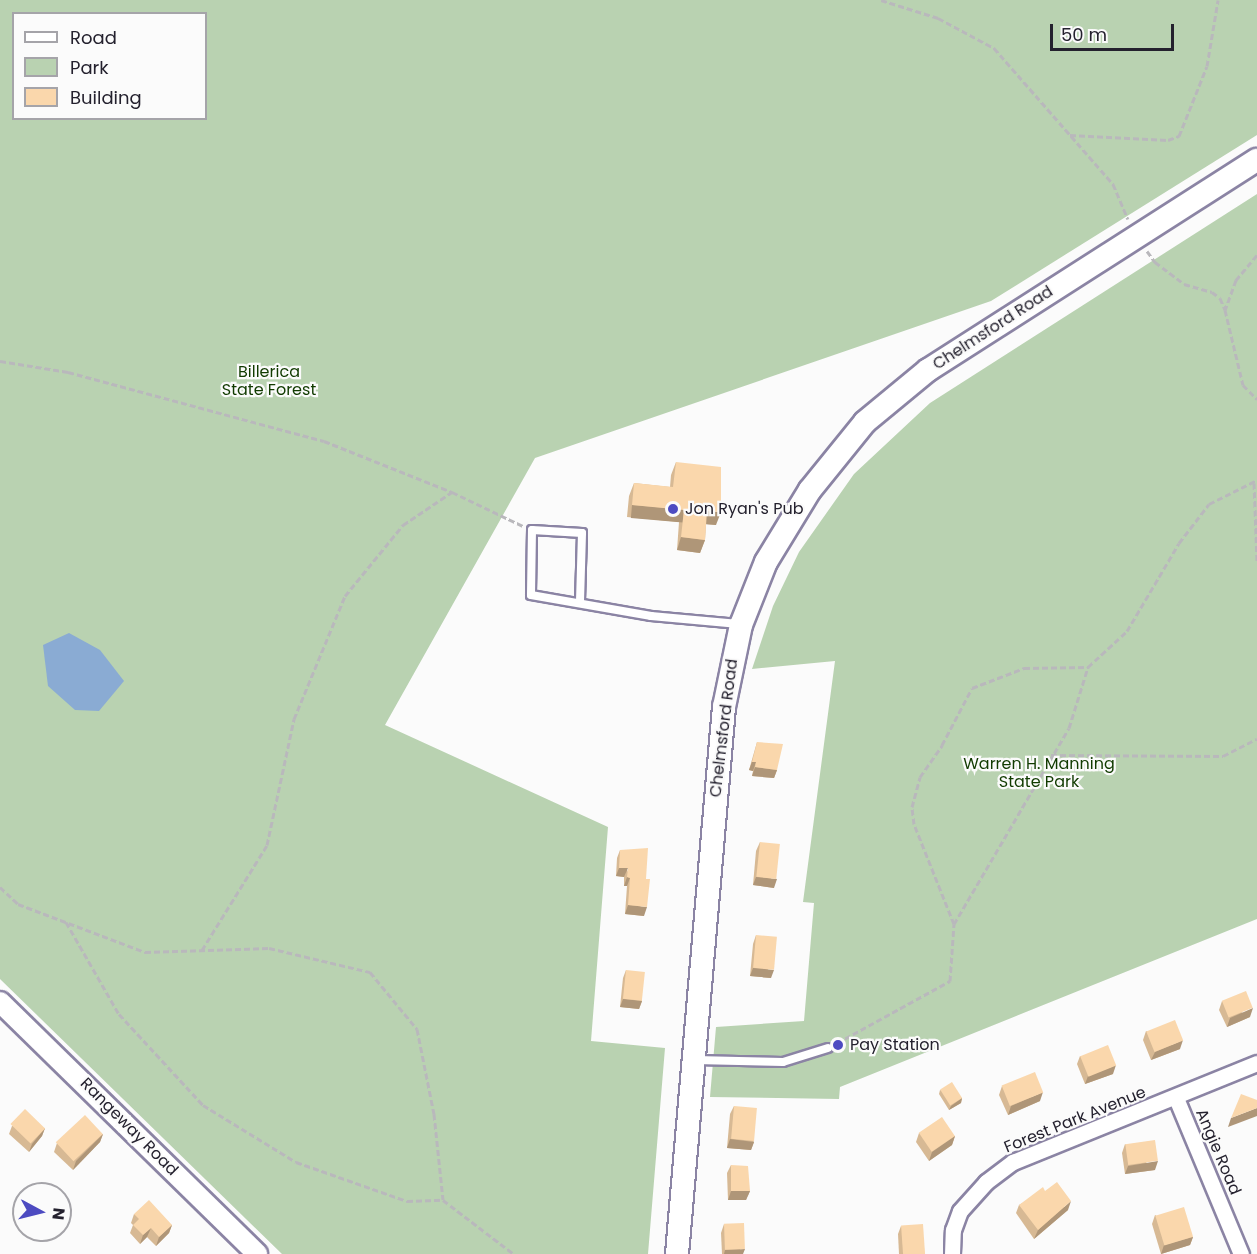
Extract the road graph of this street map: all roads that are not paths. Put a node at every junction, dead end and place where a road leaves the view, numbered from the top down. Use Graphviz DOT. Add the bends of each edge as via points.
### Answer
graph roads {
  1 [pos="1257,160"];
  2 [pos="580,601"];
  3 [pos="741,625"];
  4 [pos="0,1002"];
  5 [pos="828,1048"];
  6 [pos="694,1060"];
  7 [pos="1257,1063"];
  8 [pos="1176,1098"];
  9 [pos="256,1254"];
  10 [pos="677,1254"];
  11 [pos="952,1254"];
  12 [pos="1241,1254"];
  1 -- 3 [label="main road, Chelmsford Road" via="928,370 865,422 782,532"];
  2 -- 2 [label="lane" via="531,595 532,530 582,532"];
  2 -- 3 [label="lane" via="651,616"];
  3 -- 6 [label="main road, Chelmsford Road" via="724,707"];
  4 -- 9 [label="street, Rangeway Road"];
  5 -- 6 [label="lane" via="783,1062"];
  6 -- 10 [label="main road, Chelmsford Road"];
  7 -- 8 [label="street, Forest Park Avenue"];
  8 -- 11 [label="street, Forest Park Avenue" via="1013,1162 986,1182 960,1211 953,1230"];
  8 -- 12 [label="street, Angie Road"];
}
